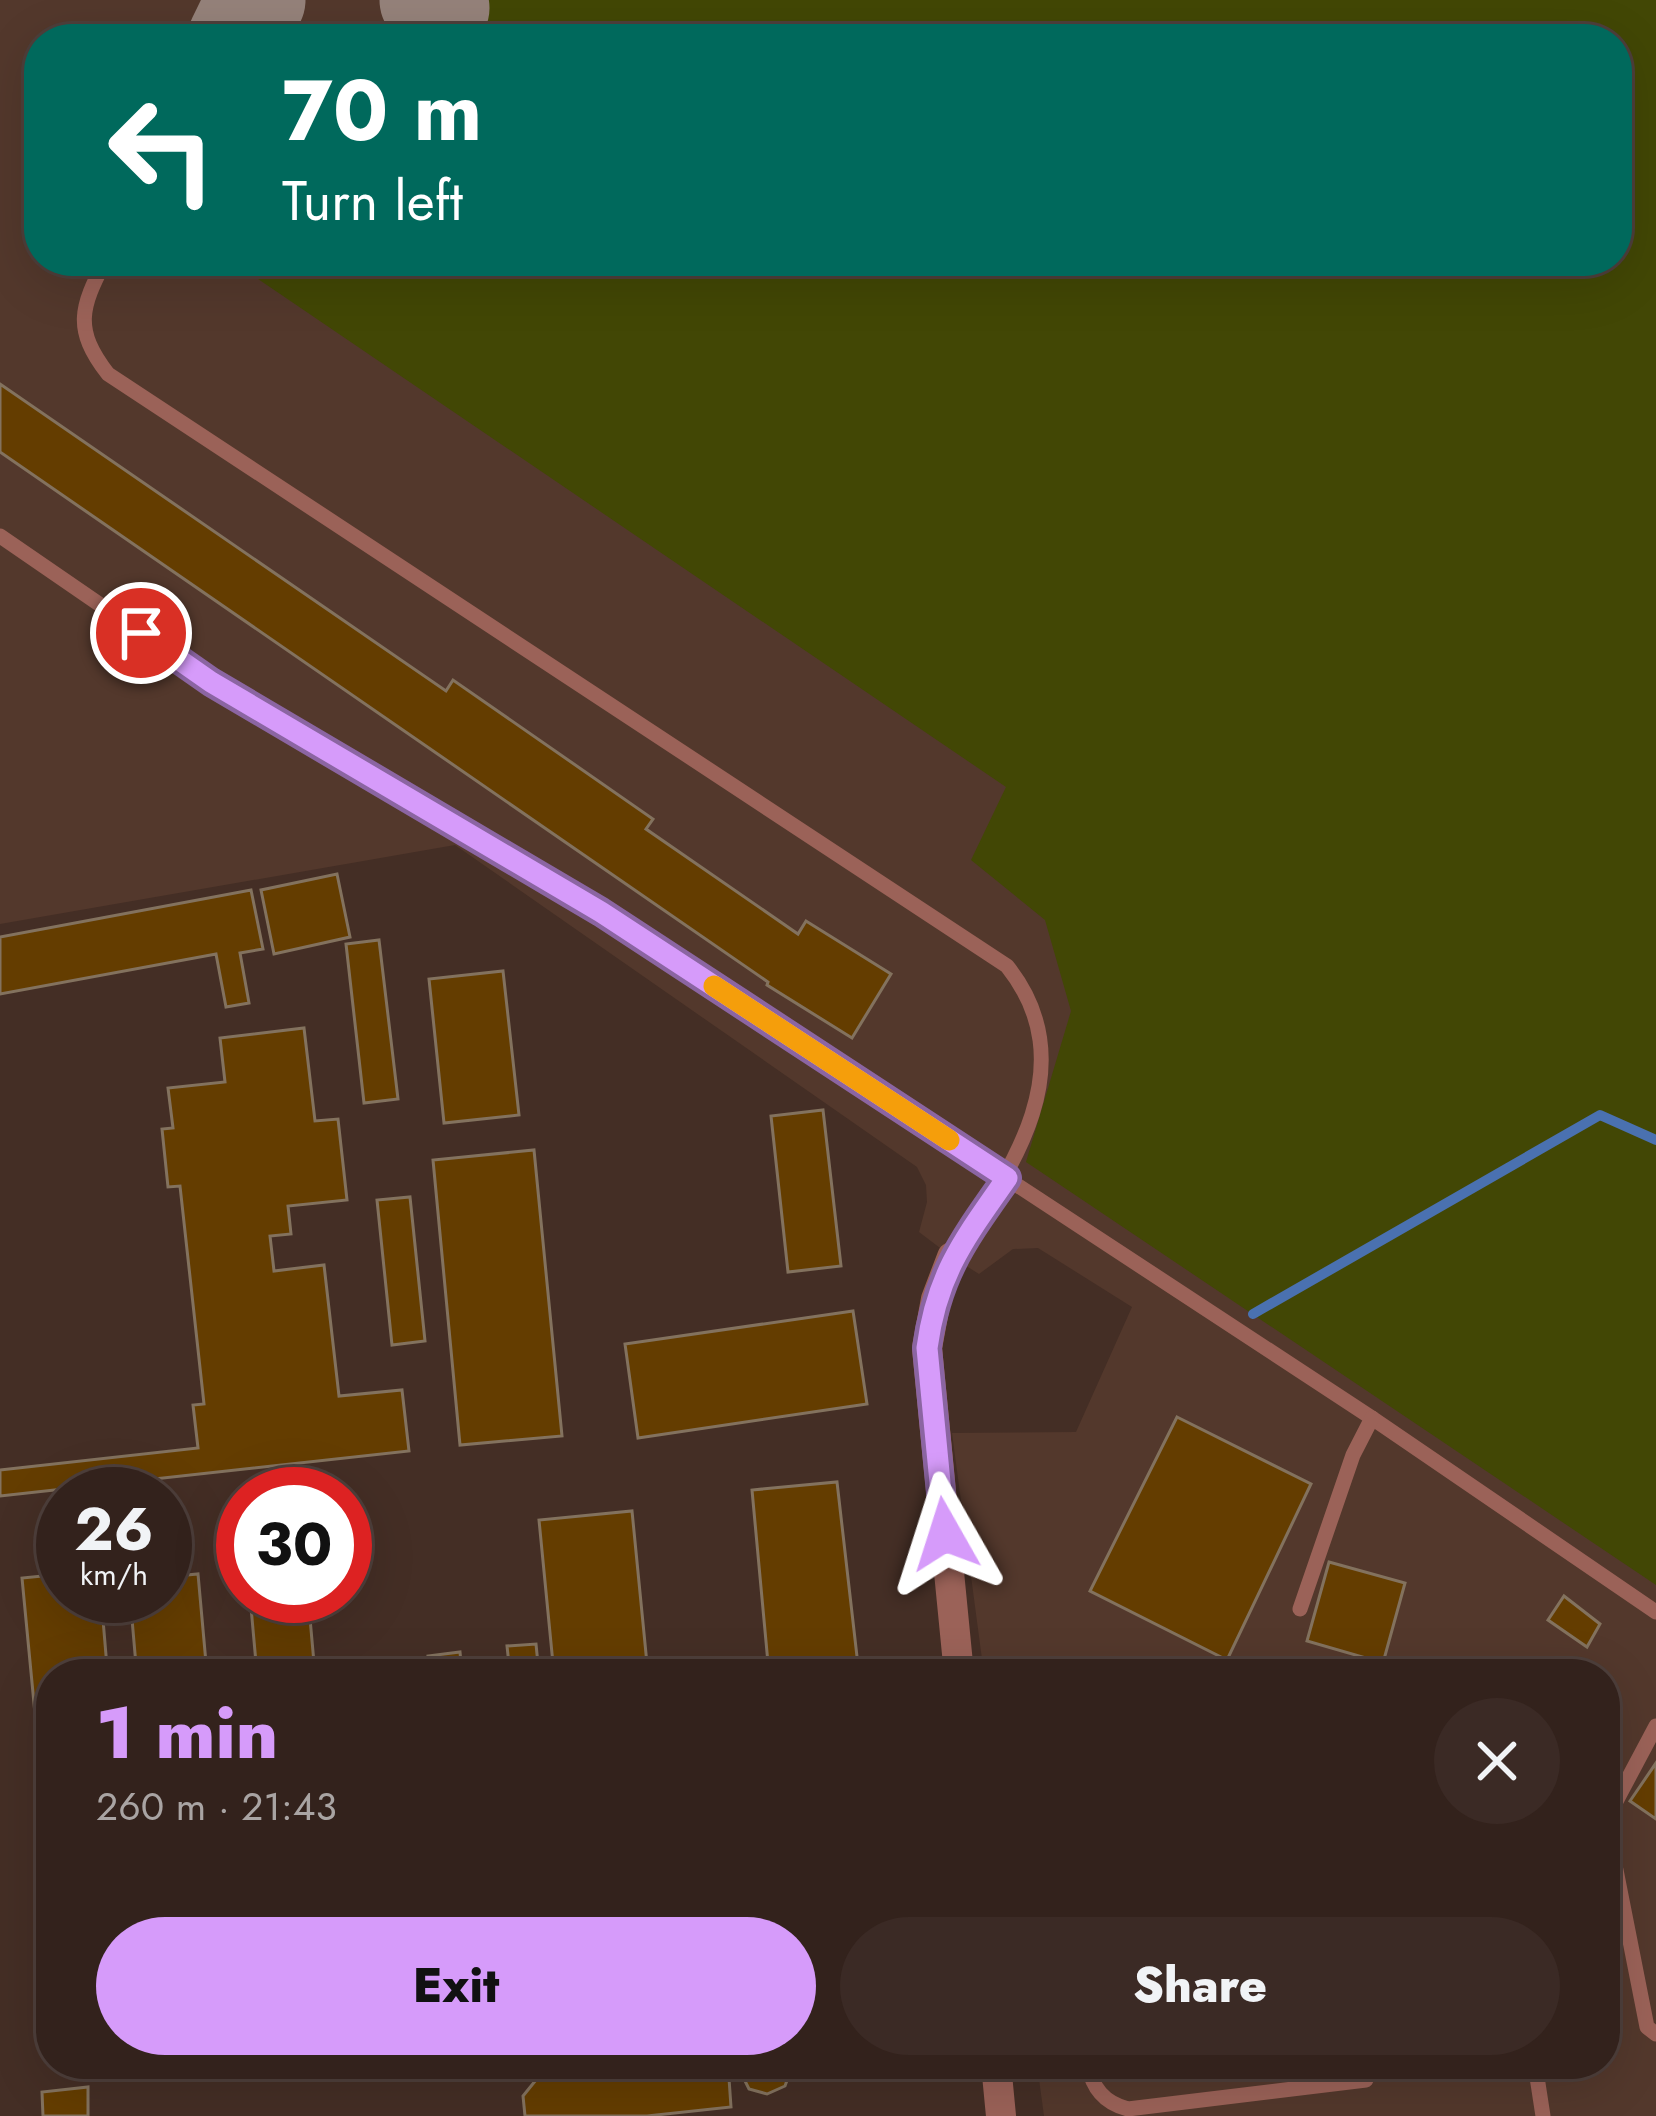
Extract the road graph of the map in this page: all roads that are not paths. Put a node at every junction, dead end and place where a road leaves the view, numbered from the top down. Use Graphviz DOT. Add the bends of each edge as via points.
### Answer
graph roads {
  1 [pos="97,276"];
  2 [pos="0,536"];
  3 [pos="1007,1178"];
  4 [pos="952,1257"];
  5 [pos="1372,1418"];
  6 [pos="1300,1609"];
  7 [pos="1656,1612"];
  8 [pos="958,1659"];
  9 [pos="1656,1726"];
  10 [pos="1620,1787"];
  11 [pos="1620,1890"];
  12 [pos="1656,2034"];
  13 [pos="997,2079"];
  14 [pos="1092,2079"];
  15 [pos="1538,2079"];
  16 [pos="1366,2080"];
  17 [pos="1001,2116"];
  18 [pos="1544,2116"];
  1 -- 3 [label="lane" via="83,318 108,374 1007,966 1027,990 1043,1051 1032,1115"];
  2 -- 3 [label="lane" via="211,682 601,912"];
  3 -- 4 [label="lane"];
  3 -- 5 [label="lane"];
  4 -- 8 [label="street" via="927,1348"];
  5 -- 6 [label="lane"];
  5 -- 7 [label="lane"];
  9 -- 10 [label="lane"];
  11 -- 12 [label="lane" via="1647,2027"];
  13 -- 17 [label="street"];
  14 -- 16 [label="lane" via="1104,2098 1127,2109"];
  15 -- 18 [label="lane"];
}
